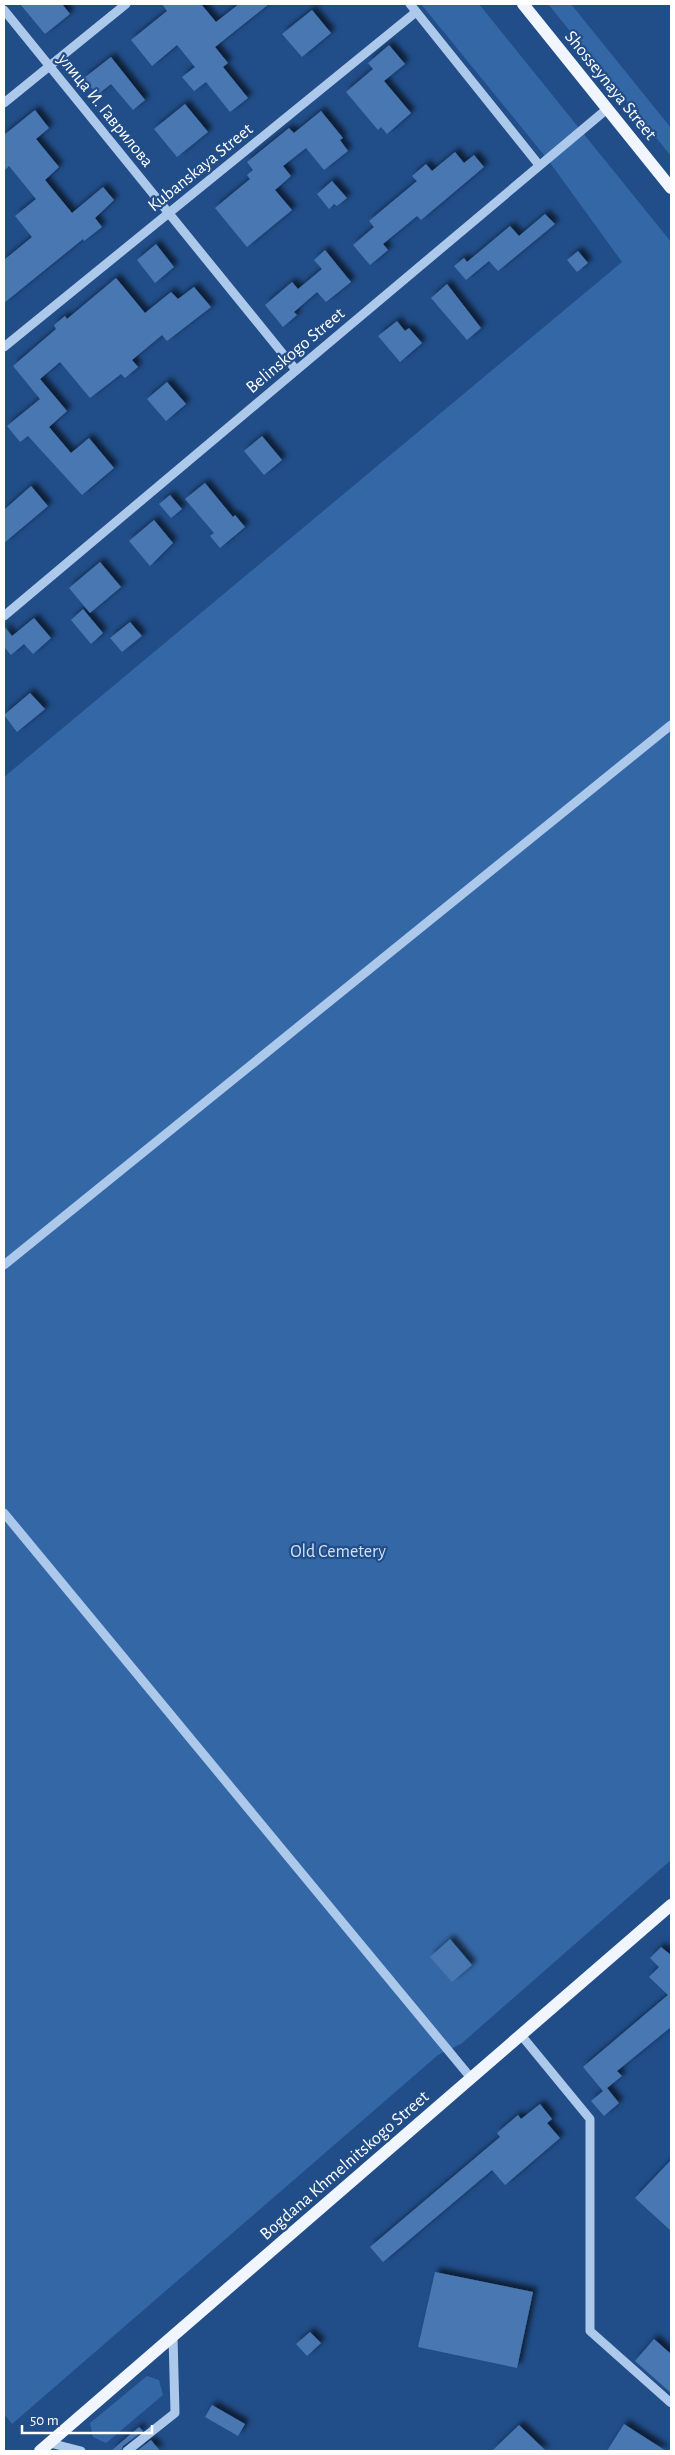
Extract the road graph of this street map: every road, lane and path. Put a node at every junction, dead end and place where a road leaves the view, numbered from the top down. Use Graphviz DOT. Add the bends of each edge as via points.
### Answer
graph roads {
  1 [pos="126,4"];
  2 [pos="410,4"];
  3 [pos="523,4"];
  4 [pos="4,10"];
  5 [pos="416,12"];
  6 [pos="49,66"];
  7 [pos="4,103"];
  8 [pos="607,108"];
  9 [pos="539,165"];
  10 [pos="671,188"];
  11 [pos="168,213"];
  12 [pos="4,346"];
  13 [pos="296,370"];
  14 [pos="4,616"];
  15 [pos="671,724"];
  16 [pos="4,1265"];
  17 [pos="4,1513"];
  18 [pos="671,1905"];
  19 [pos="521,2035"];
  20 [pos="471,2078"];
  21 [pos="173,2336"];
  22 [pos="671,2403"];
  23 [pos="45,2447"];
  24 [pos="80,2451"];
  25 [pos="127,2451"];
  1 -- 6 [label="street"];
  2 -- 5 [label="street"];
  3 -- 8 [label="main road, Shosseynaya Street"];
  4 -- 6 [label="street, улица И. Гаврилова"];
  5 -- 9 [label="street"];
  5 -- 11 [label="street, Kubanskaya Street"];
  6 -- 7 [label="street"];
  6 -- 11 [label="street, улица И. Гаврилова"];
  8 -- 9 [label="street, Belinskogo Street"];
  8 -- 10 [label="main road, Shosseynaya Street"];
  9 -- 13 [label="street, Belinskogo Street"];
  11 -- 12 [label="street, Kubanskaya Street"];
  11 -- 13 [label="street, улица И. Гаврилова"];
  13 -- 14 [label="street, Belinskogo Street"];
  15 -- 16 [label="street"];
  17 -- 20 [label="street"];
  18 -- 19 [label="main road, Bogdana Khmelnitskogo Street"];
  19 -- 20 [label="main road, Bogdana Khmelnitskogo Street"];
  19 -- 22 [label="street" via="590,2119 590,2331"];
  20 -- 21 [label="main road, Bogdana Khmelnitskogo Street"];
  21 -- 23 [label="main road, Bogdana Khmelnitskogo Street"];
  21 -- 25 [label="street" via="175,2413"];
  23 -- 24 [label="street"];
}
